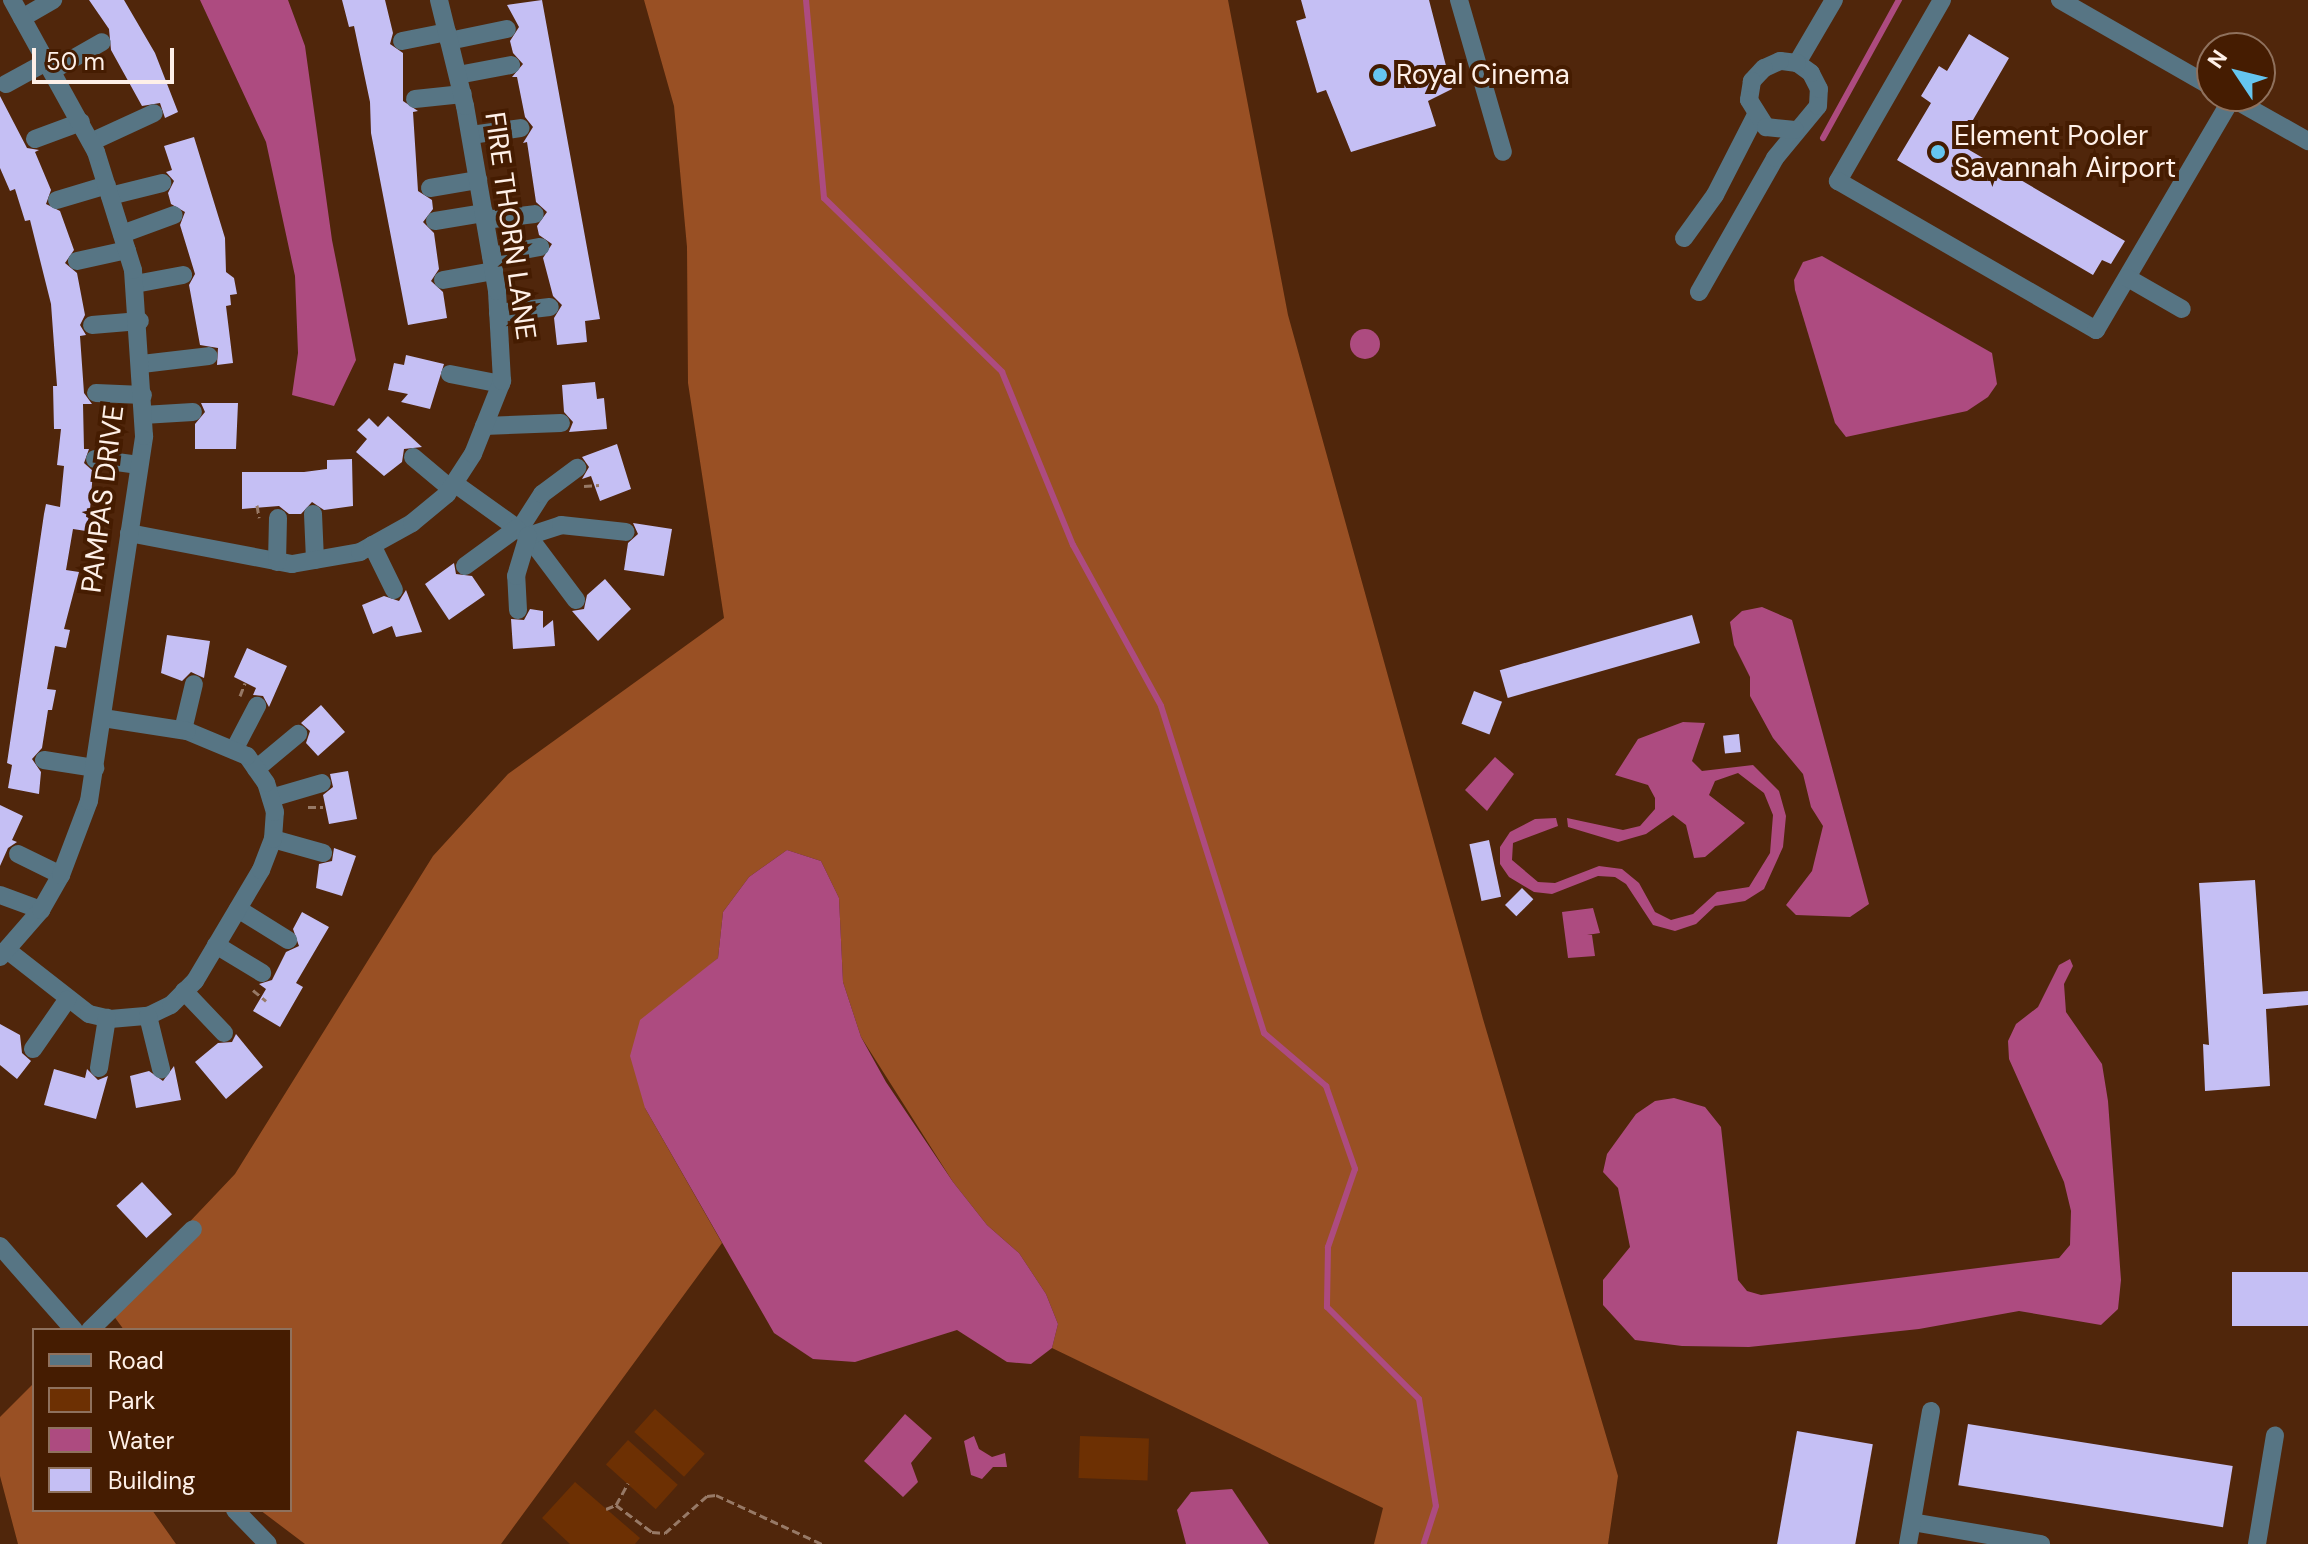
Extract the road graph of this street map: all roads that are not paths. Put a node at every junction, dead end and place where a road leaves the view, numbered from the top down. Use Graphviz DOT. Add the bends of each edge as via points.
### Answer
graph roads {
  1 [pos="53,0"];
  2 [pos="439,0"];
  3 [pos="1459,0"];
  4 [pos="1834,0"];
  5 [pos="1942,0"];
  6 [pos="2060,0"];
  7 [pos="12,8"];
  8 [pos="507,29"];
  9 [pos="448,37"];
  10 [pos="402,41"];
  11 [pos="102,42"];
  12 [pos="1797,63"];
  13 [pos="511,65"];
  14 [pos="50,66"];
  15 [pos="458,75"];
  16 [pos="2196,78"];
  17 [pos="6,84"];
  18 [pos="463,94"];
  19 [pos="415,99"];
  20 [pos="2222,112"];
  21 [pos="2257,112"];
  22 [pos="154,113"];
  23 [pos="1755,117"];
  24 [pos="81,122"];
  25 [pos="521,128"];
  26 [pos="1795,130"];
  27 [pos="471,135"];
  28 [pos="35,139"];
  29 [pos="2308,141"];
  30 [pos="91,142"];
  31 [pos="1503,152"];
  32 [pos="478,180"];
  33 [pos="162,183"];
  34 [pos="430,188"];
  35 [pos="108,190"];
  36 [pos="1715,195"];
  37 [pos="57,200"];
  38 [pos="1747,208"];
  39 [pos="535,214"];
  40 [pos="174,215"];
  41 [pos="484,217"];
  42 [pos="435,221"];
  43 [pos="1684,238"];
  44 [pos="125,242"];
  45 [pos="540,247"];
  46 [pos="77,261"];
  47 [pos="492,263"];
  48 [pos="183,275"];
  49 [pos="2128,278"];
  50 [pos="443,280"];
  51 [pos="135,284"];
  52 [pos="1699,292"];
  53 [pos="550,307"];
  54 [pos="2182,309"];
  55 [pos="498,313"];
  56 [pos="140,321"];
  57 [pos="92,325"];
  58 [pos="209,356"];
  59 [pos="142,364"];
  60 [pos="450,374"];
  61 [pos="501,384"];
  62 [pos="96,393"];
  63 [pos="143,395"];
  64 [pos="193,412"];
  65 [pos="143,415"];
  66 [pos="561,423"];
  67 [pos="484,426"];
  68 [pos="413,457"];
  69 [pos="95,459"];
  70 [pos="139,465"];
  71 [pos="577,468"];
  72 [pos="452,485"];
  73 [pos="313,514"];
  74 [pos="278,518"];
  75 [pos="521,531"];
  76 [pos="626,532"];
  77 [pos="129,533"];
  78 [pos="372,545"];
  79 [pos="315,560"];
  80 [pos="277,562"];
  81 [pos="465,566"];
  82 [pos="394,590"];
  83 [pos="576,600"];
  84 [pos="518,610"];
  85 [pos="194,684"];
  86 [pos="257,706"];
  87 [pos="103,718"];
  88 [pos="183,730"];
  89 [pos="298,734"];
  90 [pos="234,750"];
  91 [pos="44,760"];
  92 [pos="95,768"];
  93 [pos="256,769"];
  94 [pos="322,783"];
  95 [pos="271,798"];
  96 [pos="273,839"];
  97 [pos="323,853"];
  98 [pos="18,854"];
  99 [pos="61,875"];
  100 [pos="0,895"];
  101 [pos="238,909"];
  102 [pos="41,910"];
  103 [pos="288,940"];
  104 [pos="216,945"];
  105 [pos="4,953"];
  106 [pos="262,973"];
  107 [pos="184,991"];
  108 [pos="67,1000"];
  109 [pos="148,1016"];
  110 [pos="107,1018"];
  111 [pos="224,1033"];
  112 [pos="33,1049"];
  113 [pos="99,1068"];
  114 [pos="161,1069"];
  115 [pos="193,1229"];
  116 [pos="0,1246"];
  117 [pos="72,1328"];
  118 [pos="92,1328"];
  119 [pos="1931,1411"];
  120 [pos="2275,1435"];
  121 [pos="237,1512"];
  122 [pos="1912,1522"];
  123 [pos="268,1544"];
  124 [pos="1908,1544"];
  125 [pos="2041,1544"];
  126 [pos="2257,1544"];
  1 -- 7 [label="street"];
  2 -- 9 [label="street, FIRE THORN LANE"];
  3 -- 31 [label="street"];
  4 -- 12 [label="street"];
  5 -- 49 [label="street" via="1838,181 2096,330"];
  6 -- 16 [label="street"];
  7 -- 14 [label="street, PAMPAS DRIVE"];
  8 -- 9 [label="street"];
  9 -- 10 [label="street"];
  9 -- 15 [label="street, FIRE THORN LANE"];
  11 -- 14 [label="street"];
  12 -- 23 [label="street" via="1780,61 1752,81 1749,100"];
  12 -- 26 [label="street" via="1811,73 1819,89 1810,121"];
  13 -- 15 [label="street"];
  14 -- 17 [label="street"];
  14 -- 24 [label="street, PAMPAS DRIVE"];
  15 -- 18 [label="street, FIRE THORN LANE"];
  18 -- 19 [label="street"];
  18 -- 27 [label="street, FIRE THORN LANE"];
  20 -- 49 [label="street"];
  21 -- 29 [label="street"];
  22 -- 30 [label="street"];
  23 -- 26 [label="street" via="1766,127"];
  23 -- 36 [label="street"];
  24 -- 28 [label="street"];
  24 -- 30 [label="street, PAMPAS DRIVE"];
  25 -- 27 [label="street"];
  26 -- 38 [label="street"];
  27 -- 32 [label="street, FIRE THORN LANE"];
  30 -- 35 [label="street, PAMPAS DRIVE"];
  32 -- 34 [label="street"];
  32 -- 41 [label="street, FIRE THORN LANE"];
  33 -- 35 [label="street"];
  35 -- 37 [label="street"];
  35 -- 44 [label="street, PAMPAS DRIVE"];
  36 -- 38 [label="street" via="1729,210"];
  36 -- 43 [label="street"];
  38 -- 52 [label="street"];
  39 -- 41 [label="street"];
  40 -- 44 [label="street"];
  41 -- 42 [label="street"];
  41 -- 47 [label="street, FIRE THORN LANE"];
  44 -- 46 [label="street"];
  44 -- 51 [label="street, PAMPAS DRIVE"];
  45 -- 47 [label="street"];
  47 -- 50 [label="street"];
  47 -- 55 [label="street, FIRE THORN LANE"];
  48 -- 51 [label="street"];
  49 -- 54 [label="street"];
  51 -- 56 [label="street, PAMPAS DRIVE"];
  53 -- 55 [label="street"];
  55 -- 61 [label="street, FIRE THORN LANE"];
  56 -- 57 [label="street"];
  56 -- 59 [label="street, PAMPAS DRIVE"];
  58 -- 59 [label="street"];
  59 -- 63 [label="street, PAMPAS DRIVE"];
  60 -- 61 [label="street"];
  61 -- 67 [label="street, FIRE THORN LANE"];
  62 -- 63 [label="street"];
  63 -- 65 [label="street, PAMPAS DRIVE"];
  64 -- 65 [label="street"];
  65 -- 70 [label="street, PAMPAS DRIVE"];
  66 -- 67 [label="street"];
  67 -- 72 [label="street, FIRE THORN LANE"];
  68 -- 72 [label="street"];
  69 -- 70 [label="street"];
  70 -- 77 [label="street, PAMPAS DRIVE"];
  71 -- 75 [label="street" via="542,494"];
  72 -- 75 [label="street"];
  72 -- 78 [label="street, FIRE THORN LANE" via="412,523"];
  73 -- 79 [label="street"];
  74 -- 80 [label="street"];
  75 -- 76 [label="street" via="561,525"];
  75 -- 81 [label="street"];
  75 -- 83 [label="street"];
  75 -- 84 [label="street"];
  77 -- 80 [label="street, FIRE THORN LANE"];
  77 -- 87 [label="street, PAMPAS DRIVE"];
  78 -- 79 [label="street, FIRE THORN LANE"];
  78 -- 82 [label="street"];
  79 -- 80 [label="street, FIRE THORN LANE"];
  85 -- 88 [label="street"];
  86 -- 90 [label="street"];
  87 -- 88 [label="street"];
  87 -- 92 [label="street, PAMPAS DRIVE"];
  88 -- 90 [label="street"];
  89 -- 93 [label="street"];
  90 -- 93 [label="street"];
  91 -- 92 [label="street"];
  92 -- 99 [label="street, PAMPAS DRIVE" via="81,828"];
  93 -- 95 [label="street"];
  94 -- 95 [label="street"];
  95 -- 96 [label="street"];
  96 -- 97 [label="street"];
  96 -- 101 [label="street"];
  98 -- 99 [label="street"];
  99 -- 102 [label="street, PAMPAS DRIVE"];
  100 -- 102 [label="street"];
  101 -- 103 [label="street"];
  101 -- 104 [label="street"];
  102 -- 105 [label="street, PAMPAS DRIVE"];
  104 -- 106 [label="street"];
  104 -- 107 [label="street"];
  105 -- 108 [label="street"];
  107 -- 109 [label="street"];
  107 -- 111 [label="street"];
  108 -- 110 [label="street"];
  108 -- 112 [label="street"];
  109 -- 110 [label="street"];
  109 -- 114 [label="street"];
  110 -- 113 [label="street"];
  115 -- 118 [label="street"];
  116 -- 117 [label="street"];
  119 -- 122 [label="street"];
  120 -- 126 [label="street"];
  121 -- 123 [label="street"];
  122 -- 124 [label="street"];
  122 -- 125 [label="street"];
}
